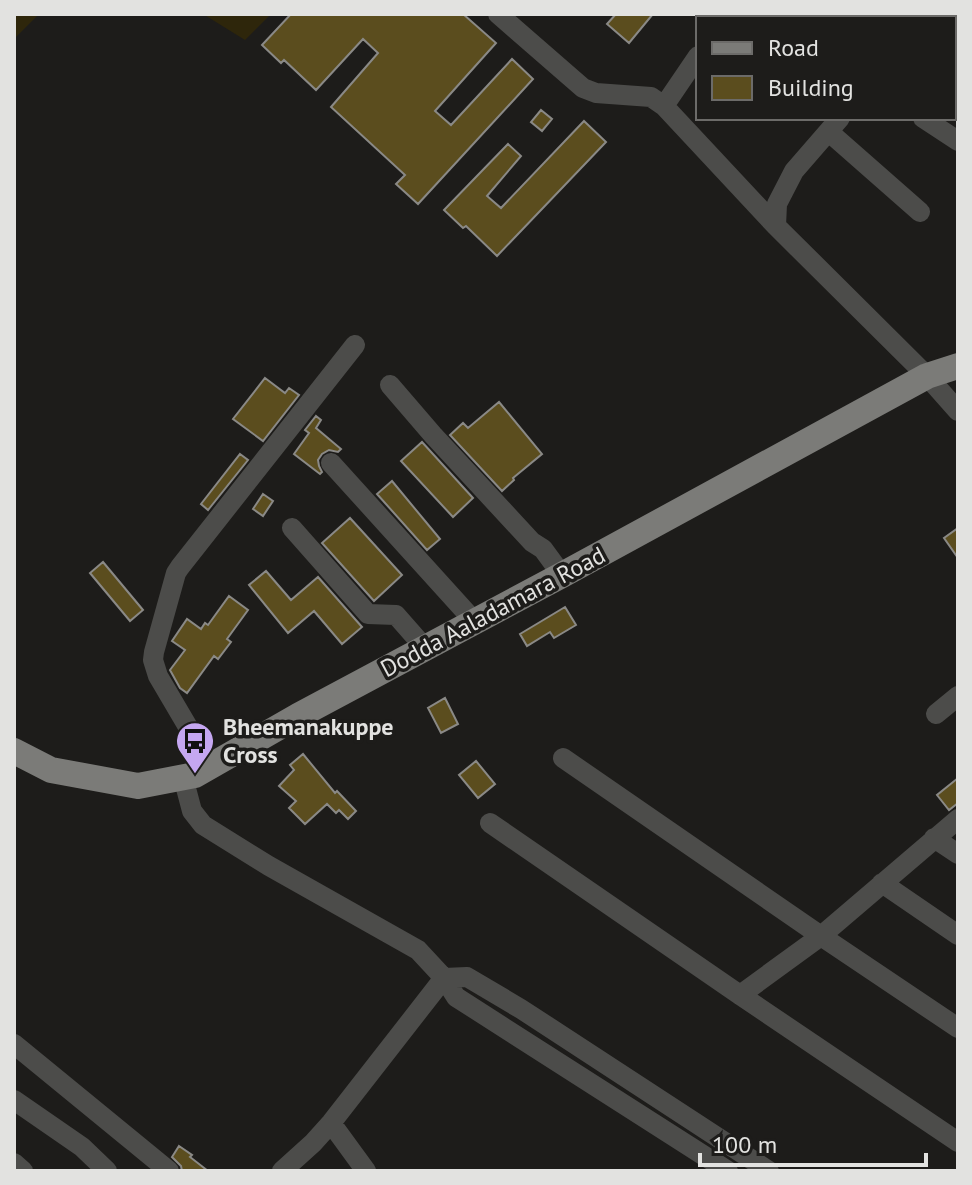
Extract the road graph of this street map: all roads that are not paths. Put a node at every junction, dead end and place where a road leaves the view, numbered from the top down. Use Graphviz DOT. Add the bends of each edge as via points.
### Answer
graph roads {
  1 [pos="498,14"];
  2 [pos="531,14"];
  3 [pos="517,30"];
  4 [pos="696,59"];
  5 [pos="664,106"];
  6 [pos="926,120"];
  7 [pos="835,125"];
  8 [pos="958,141"];
  9 [pos="920,212"];
  10 [pos="776,226"];
  11 [pos="355,345"];
  12 [pos="958,366"];
  13 [pos="927,376"];
  14 [pos="390,385"];
  15 [pos="958,411"];
  16 [pos="331,463"];
  17 [pos="292,528"];
  18 [pos="562,575"];
  19 [pos="474,621"];
  20 [pos="425,648"];
  21 [pos="958,696"];
  22 [pos="936,714"];
  23 [pos="14,751"];
  24 [pos="563,758"];
  25 [pos="211,766"];
  26 [pos="183,777"];
  27 [pos="958,819"];
  28 [pos="490,823"];
  29 [pos="934,838"];
  30 [pos="958,854"];
  31 [pos="882,883"];
  32 [pos="958,935"];
  33 [pos="821,936"];
  34 [pos="444,978"];
  35 [pos="740,995"];
  36 [pos="958,1028"];
  37 [pos="14,1044"];
  38 [pos="14,1100"];
  39 [pos="331,1123"];
  40 [pos="958,1142"];
  41 [pos="14,1163"];
  42 [pos="23,1171"];
  43 [pos="107,1171"];
  44 [pos="169,1171"];
  45 [pos="282,1171"];
  46 [pos="366,1171"];
  47 [pos="728,1171"];
  48 [pos="769,1171"];
  1 -- 3 [label="street"];
  2 -- 3 [label="street"];
  3 -- 5 [label="street" via="583,88 651,97"];
  4 -- 5 [label="street"];
  5 -- 10 [label="street"];
  6 -- 8 [label="street"];
  7 -- 9 [label="street"];
  7 -- 10 [label="street" via="794,171 777,204"];
  10 -- 13 [label="street"];
  11 -- 25 [label="street" via="176,573 154,666"];
  12 -- 13 [label="main road, Dodda Aaladamara Road"];
  13 -- 15 [label="street"];
  13 -- 18 [label="main road, Dodda Aaladamara Road"];
  14 -- 18 [label="street"];
  16 -- 19 [label="street"];
  17 -- 20 [label="street" via="368,614 396,615"];
  18 -- 19 [label="main road, Dodda Aaladamara Road"];
  19 -- 20 [label="main road, Dodda Aaladamara Road"];
  20 -- 25 [label="main road, Dodda Aaladamara Road"];
  21 -- 22 [label="street"];
  23 -- 26 [label="main road, Dodda Aaladamara Road" via="51,770 138,786"];
  24 -- 33 [label="street"];
  25 -- 26 [label="main road, Dodda Aaladamara Road"];
  26 -- 34 [label="street" via="192,811 203,825 418,950"];
  27 -- 29 [label="street"];
  28 -- 35 [label="street"];
  29 -- 30 [label="street"];
  29 -- 31 [label="street"];
  31 -- 32 [label="street"];
  31 -- 33 [label="street"];
  33 -- 35 [label="street"];
  33 -- 36 [label="street"];
  34 -- 39 [label="street"];
  34 -- 47 [label="street" via="456,997"];
  34 -- 48 [label="street" via="467,977 521,1009"];
  35 -- 40 [label="street"];
  37 -- 44 [label="street"];
  38 -- 43 [label="street"];
  39 -- 45 [label="street"];
  39 -- 46 [label="street"];
  41 -- 42 [label="street"];
}
